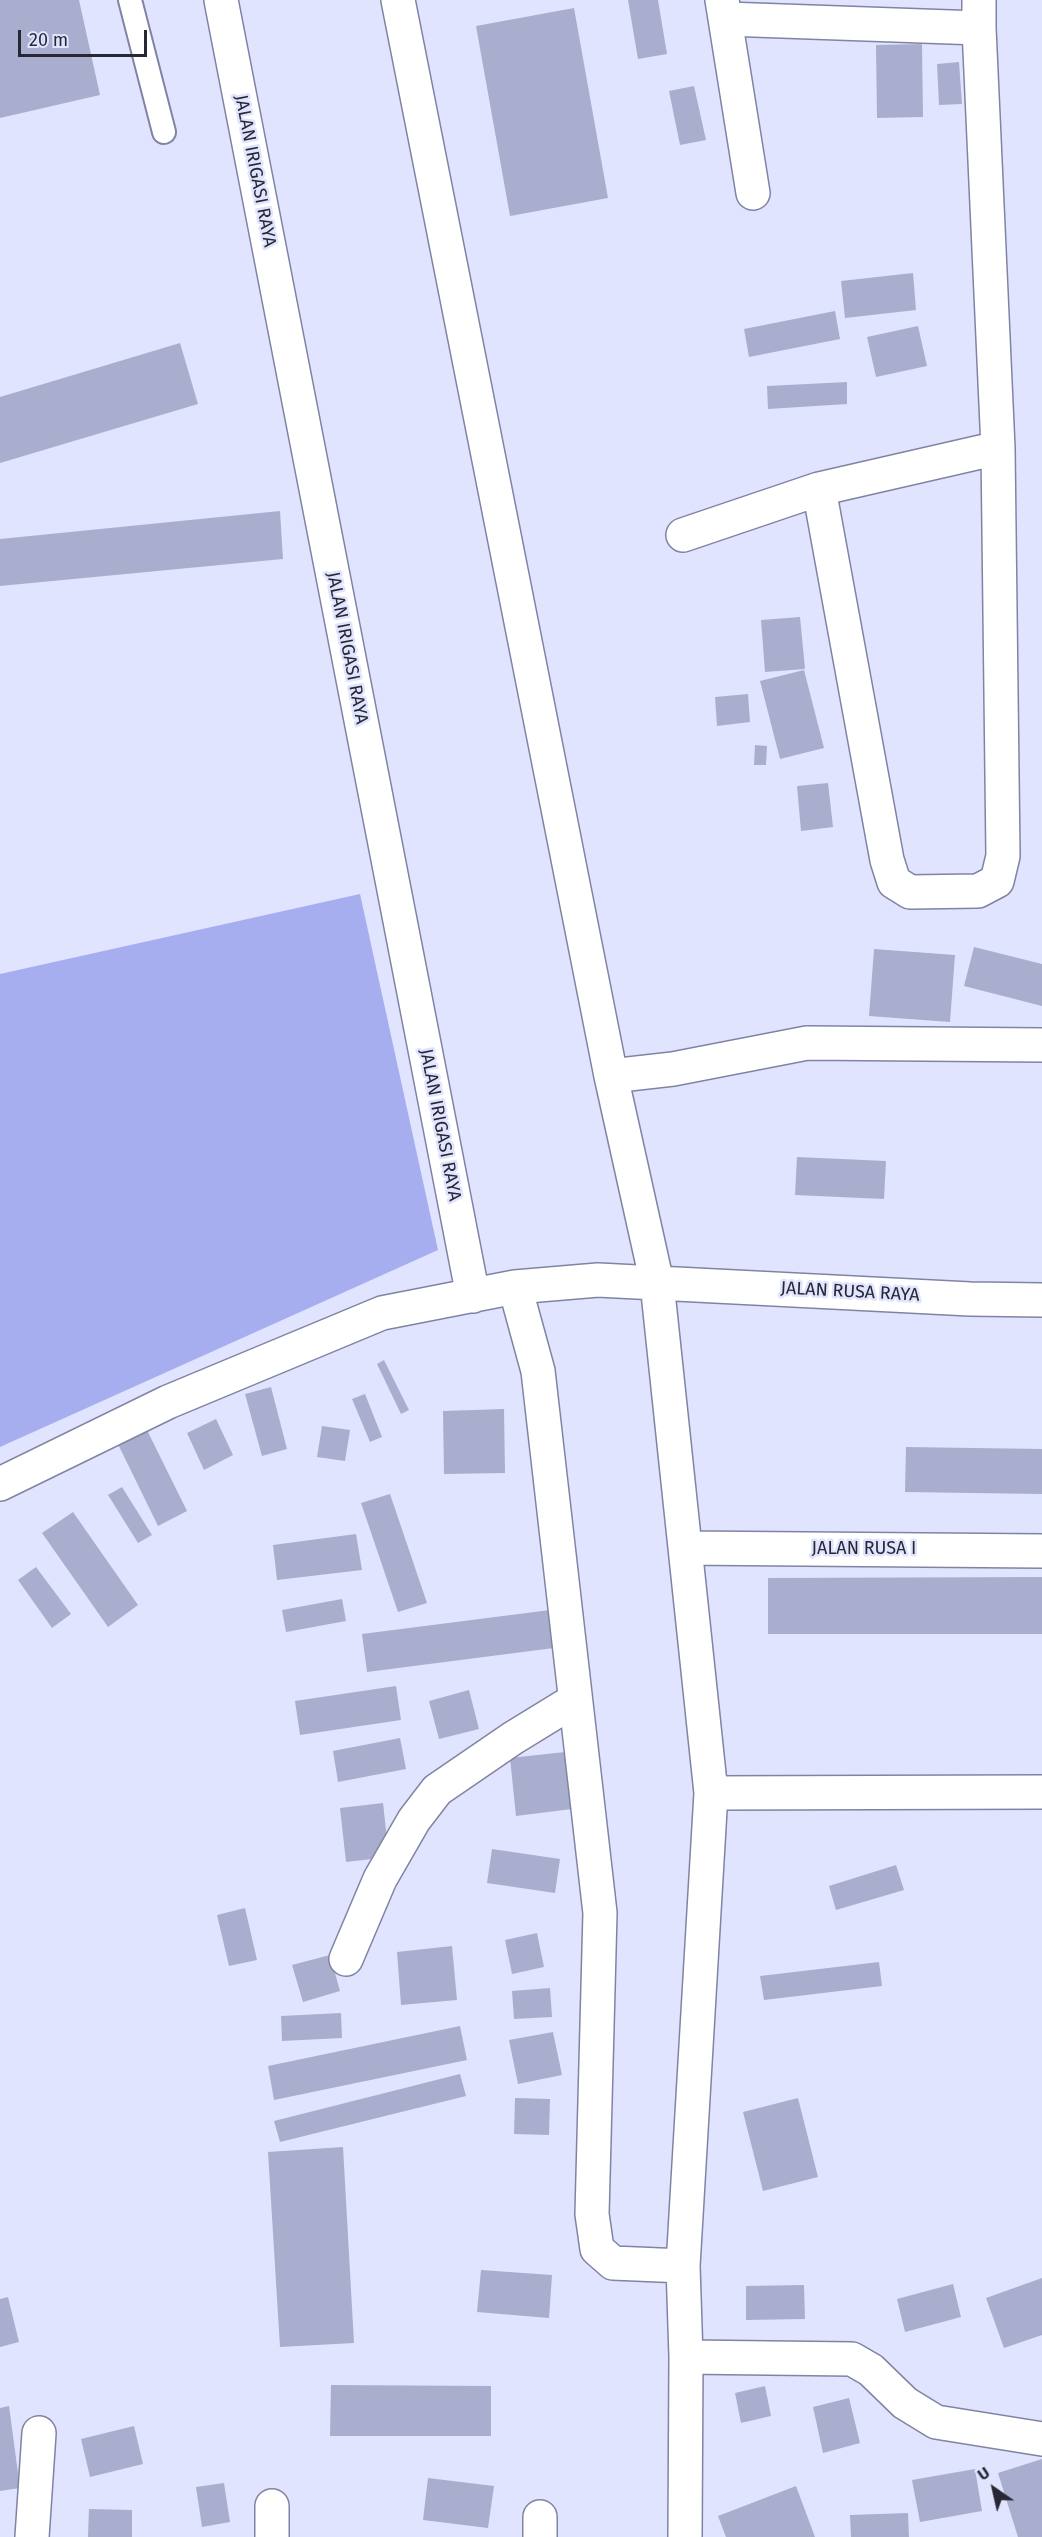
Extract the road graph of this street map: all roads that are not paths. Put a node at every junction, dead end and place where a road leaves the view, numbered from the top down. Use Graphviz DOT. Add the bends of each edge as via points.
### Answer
graph roads {
  1 [pos="130,0"];
  2 [pos="221,0"];
  3 [pos="398,0"];
  4 [pos="724,10"];
  5 [pos="979,14"];
  6 [pos="164,132"];
  7 [pos="753,193"];
  8 [pos="999,448"];
  9 [pos="819,489"];
  10 [pos="683,535"];
  11 [pos="1042,1045"];
  12 [pos="611,1076"];
  13 [pos="657,1283"];
  14 [pos="520,1287"];
  15 [pos="473,1296"];
  16 [pos="1042,1300"];
  17 [pos="0,1484"];
  18 [pos="685,1548"];
  19 [pos="1042,1551"];
  20 [pos="575,1700"];
  21 [pos="1042,1792"];
  22 [pos="711,1793"];
  23 [pos="346,1959"];
  24 [pos="682,2266"];
  25 [pos="686,2357"];
  26 [pos="39,2433"];
  27 [pos="1042,2439"];
  28 [pos="32,2537"];
  29 [pos="685,2537"];
  1 -- 6 [label="lane"];
  2 -- 15 [label="street, JALAN IRIGASI RAYA"];
  3 -- 12 [label="street"];
  4 -- 5 [label="street"];
  4 -- 7 [label="street"];
  5 -- 8 [label="street"];
  8 -- 9 [label="street"];
  8 -- 9 [label="street" via="1003,856 997,881 978,891 910,892 894,882"];
  9 -- 10 [label="street"];
  11 -- 12 [label="street" via="807,1043 673,1069"];
  12 -- 13 [label="street"];
  13 -- 14 [label="street, JALAN RUSA RAYA" via="598,1280"];
  13 -- 16 [label="street, JALAN RUSA RAYA"];
  13 -- 18 [label="street"];
  14 -- 15 [label="street, JALAN RUSA RAYA"];
  14 -- 20 [label="street" via="538,1371"];
  15 -- 17 [label="street, JALAN RUSA RAYA" via="382,1313 168,1402"];
  18 -- 19 [label="street, JALAN RUSA I"];
  18 -- 22 [label="street"];
  20 -- 23 [label="street" via="437,1790 414,1820 380,1879"];
  20 -- 24 [label="street" via="600,1914 592,2214 597,2249 613,2263"];
  21 -- 22 [label="street"];
  22 -- 24 [label="street"];
  24 -- 25 [label="street"];
  25 -- 27 [label="street" via="852,2359 871,2370 905,2403 936,2422"];
  25 -- 29 [label="street"];
  26 -- 28 [label="street"];
}
